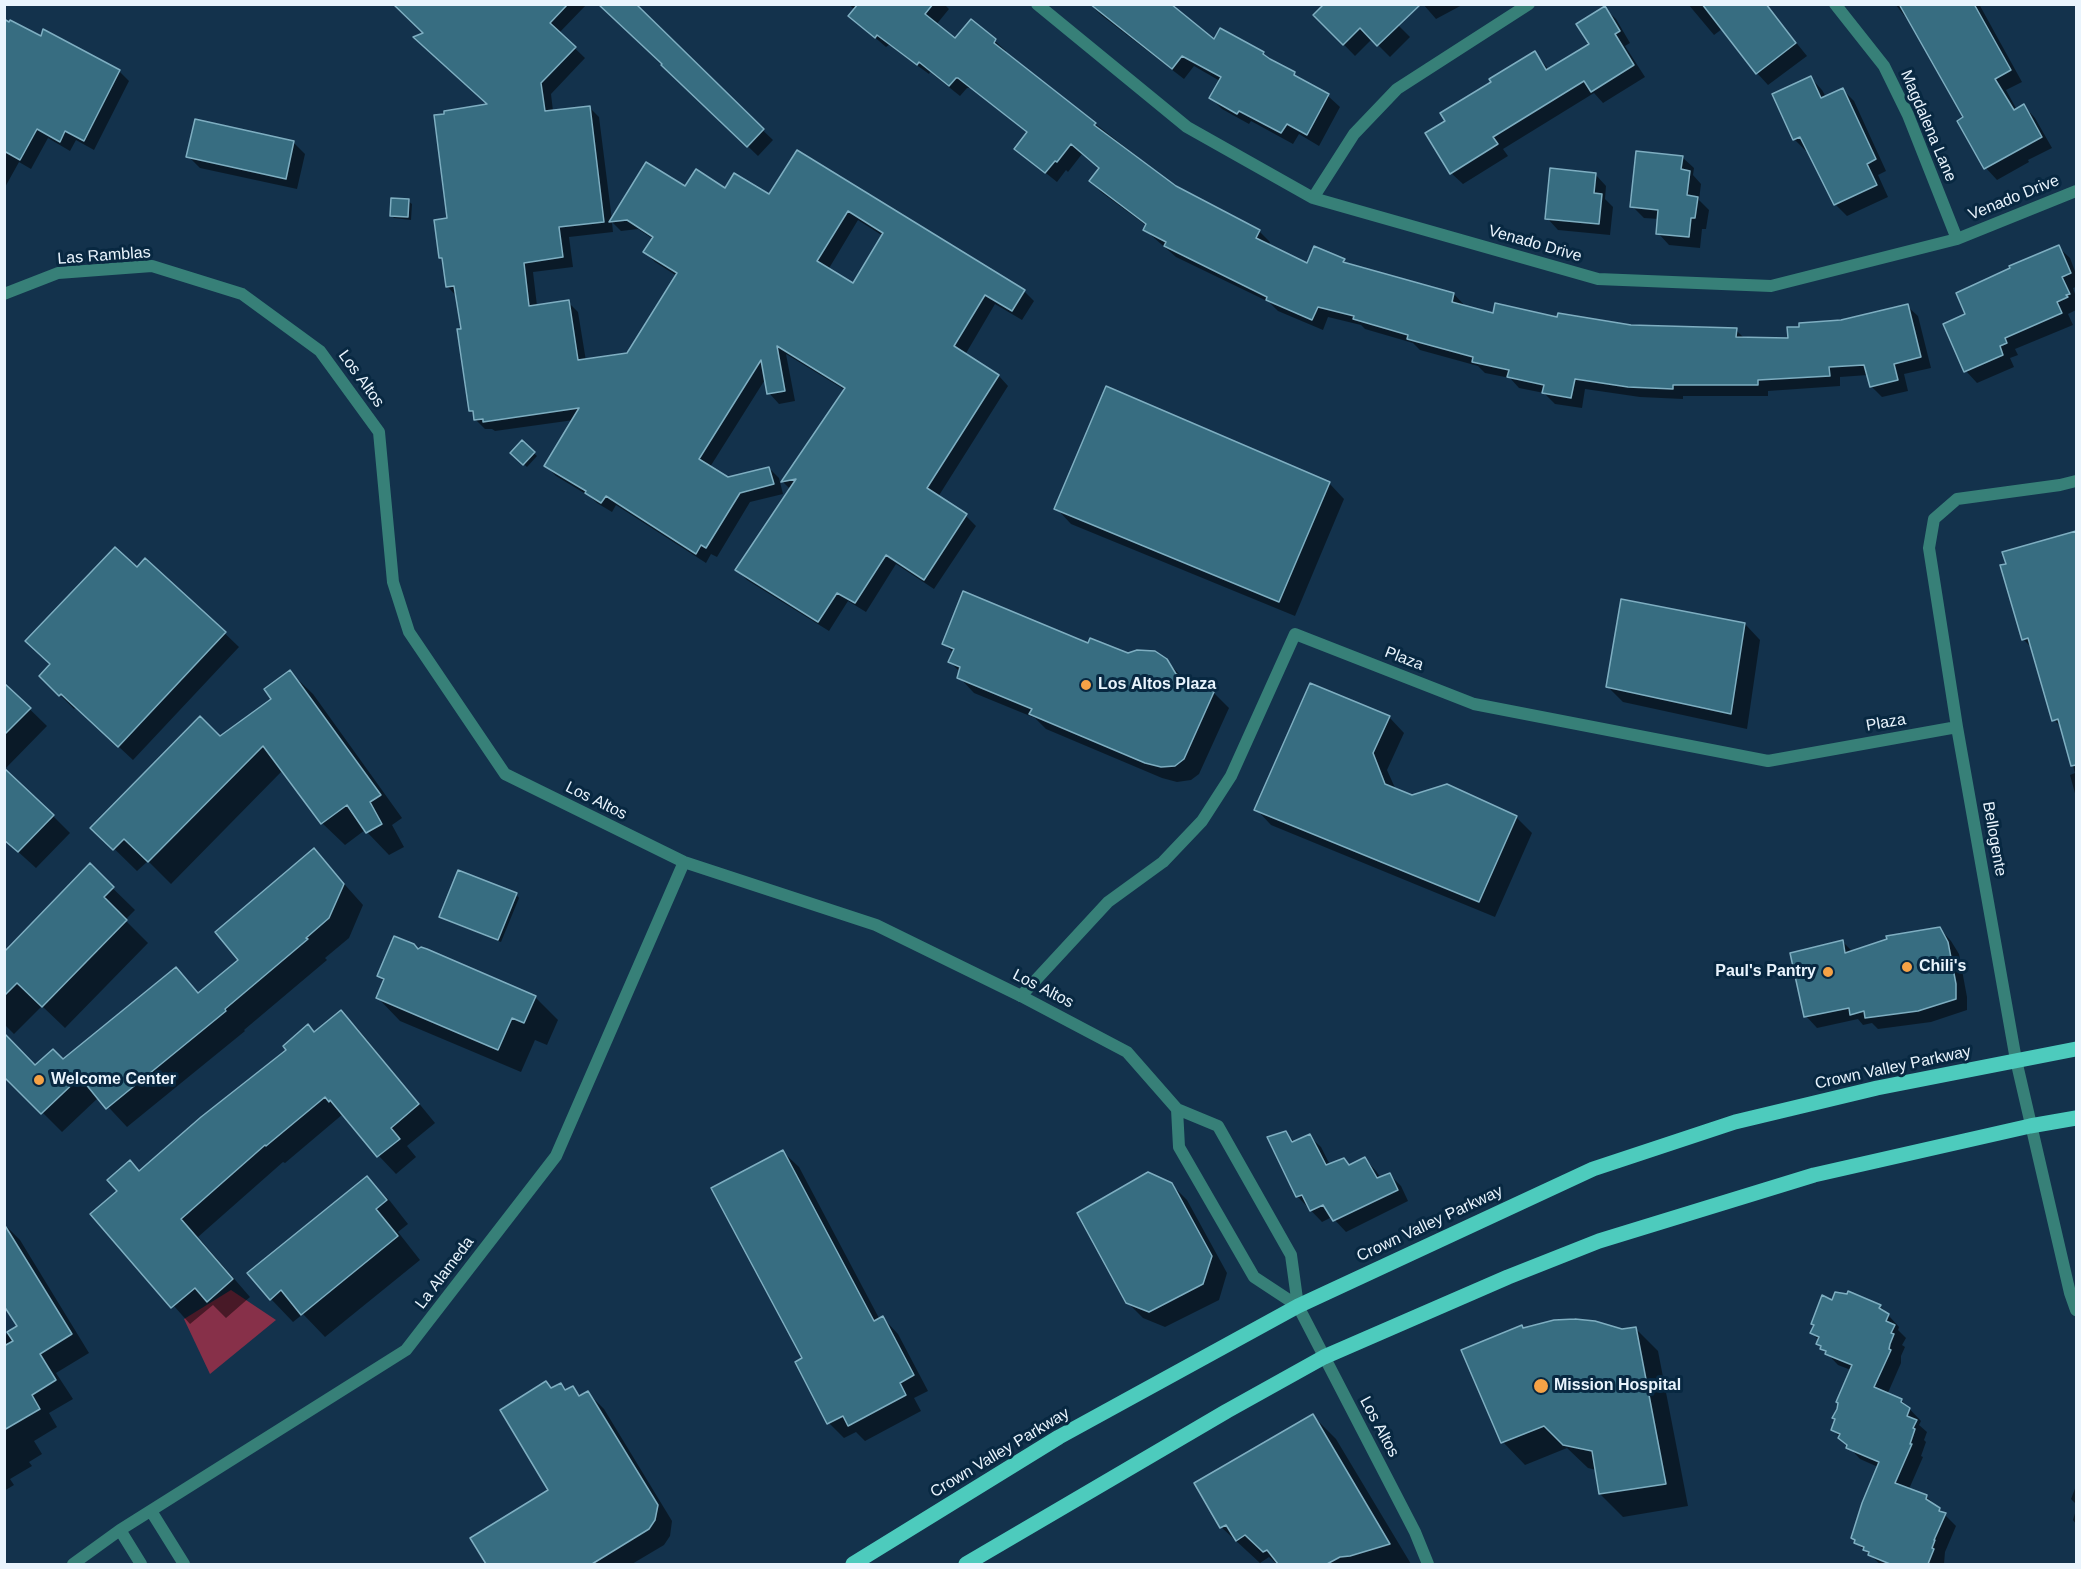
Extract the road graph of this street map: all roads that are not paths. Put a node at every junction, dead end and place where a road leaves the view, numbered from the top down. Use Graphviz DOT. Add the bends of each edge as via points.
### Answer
graph roads {
  1 [pos="1037,4"];
  2 [pos="1529,4"];
  3 [pos="1835,4"];
  4 [pos="2076,191"];
  5 [pos="1313,198"];
  6 [pos="1957,240"];
  7 [pos="4,294"];
  8 [pos="242,294"];
  9 [pos="2076,481"];
  10 [pos="1957,727"];
  11 [pos="684,862"];
  12 [pos="1021,996"];
  13 [pos="2076,1049"];
  14 [pos="2016,1060"];
  15 [pos="1177,1109"];
  16 [pos="2076,1118"];
  17 [pos="2030,1126"];
  18 [pos="1298,1306"];
  19 [pos="2076,1310"];
  20 [pos="1324,1356"];
  21 [pos="151,1511"];
  22 [pos="120,1530"];
  23 [pos="73,1564"];
  24 [pos="141,1564"];
  25 [pos="184,1564"];
  26 [pos="853,1564"];
  27 [pos="966,1564"];
  28 [pos="1428,1564"];
  1 -- 5 [label="street, Venado Drive" via="1187,126"];
  2 -- 5 [label="street" via="1397,89 1354,134"];
  3 -- 6 [label="street, Magdalena Lane" via="1884,66 1908,115"];
  4 -- 6 [label="street, Venado Drive"];
  5 -- 6 [label="street, Venado Drive" via="1598,279 1771,286"];
  7 -- 8 [label="street, Las Ramblas" via="58,273 152,266"];
  8 -- 11 [label="street, Los Altos" via="320,351 379,432 393,582 408,632 505,774"];
  9 -- 10 [label="street, Bellogente" via="1957,499 1934,519 1929,548"];
  10 -- 12 [label="street, Plaza" via="1768,760 1474,704 1295,634 1231,776 1202,820 1163,862 1108,902"];
  10 -- 14 [label="street, Bellogente"];
  11 -- 12 [label="street, Los Altos" via="876,926"];
  11 -- 21 [label="street, La Alameda" via="556,1156 406,1350"];
  12 -- 15 [label="street, Los Altos" via="1127,1052"];
  13 -- 14 [label="main road, Crown Valley Parkway"];
  14 -- 17 [label="street, Bellogente"];
  14 -- 18 [label="main road, Crown Valley Parkway" via="1735,1122 1604,1165"];
  15 -- 18 [label="street, Los Altos" via="1179,1147 1254,1277"];
  15 -- 18 [label="street, Los Altos" via="1218,1126 1291,1255"];
  16 -- 17 [label="main road"];
  17 -- 19 [label="street, Bellogente"];
  17 -- 20 [label="main road" via="1814,1175 1599,1242"];
  18 -- 20 [label="street, Los Altos"];
  18 -- 26 [label="main road, Crown Valley Parkway" via="1059,1437"];
  20 -- 27 [label="main road"];
  20 -- 28 [label="street, Los Altos"];
  21 -- 22 [label="street, La Alameda"];
  21 -- 25 [label="street"];
  22 -- 23 [label="street, La Alameda"];
  22 -- 24 [label="street"];
}
